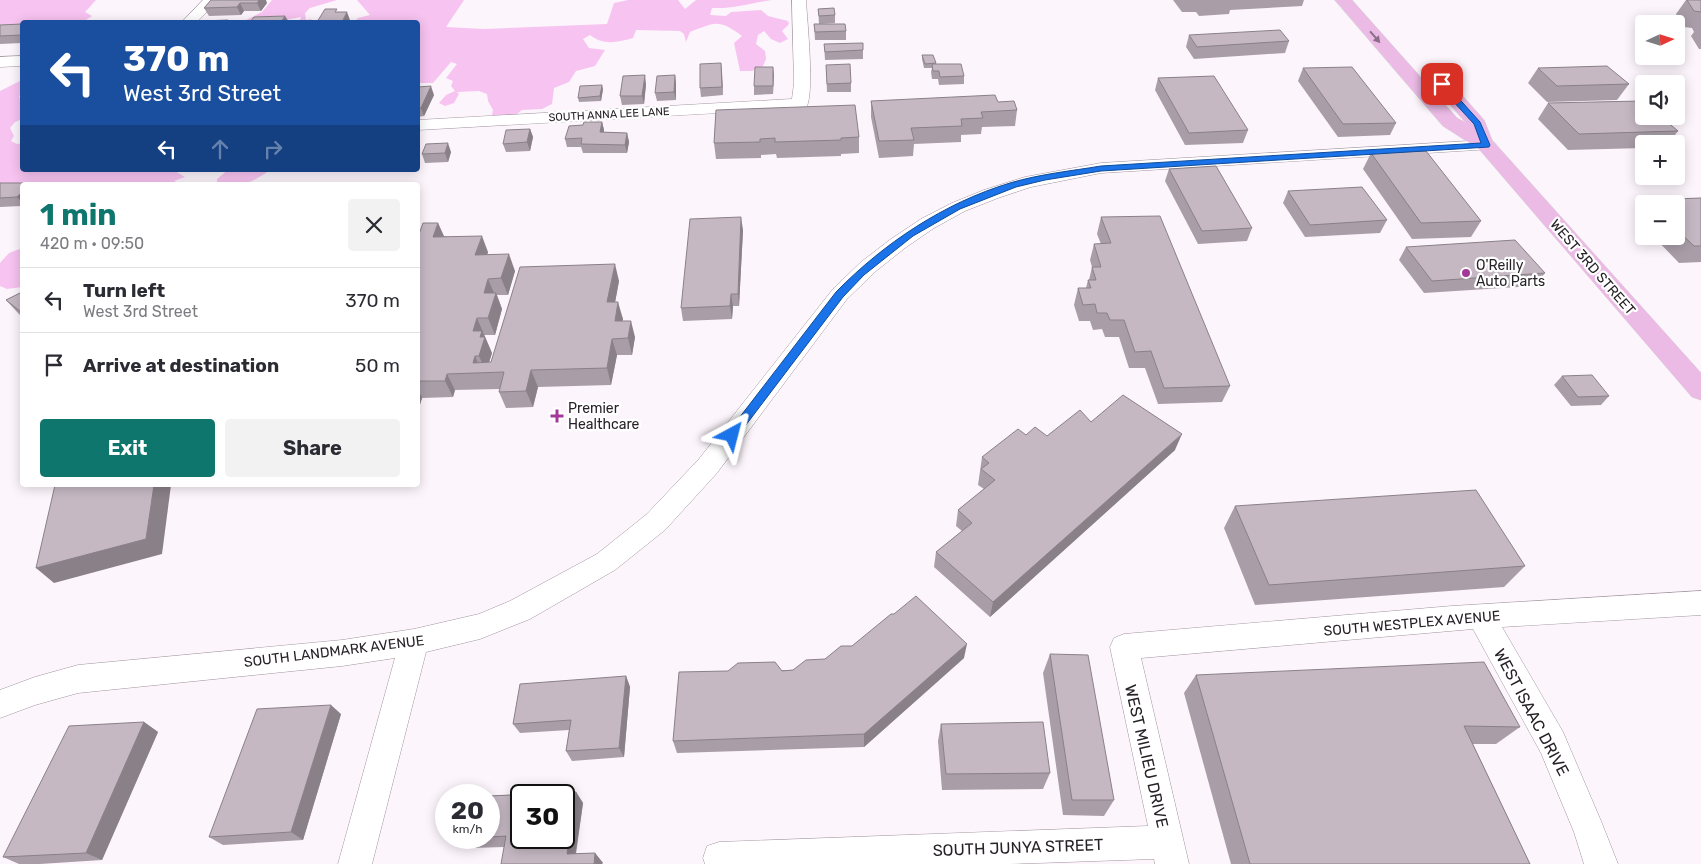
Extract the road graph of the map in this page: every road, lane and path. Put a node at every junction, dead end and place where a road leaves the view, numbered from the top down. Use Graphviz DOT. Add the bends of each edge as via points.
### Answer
graph roads {
  1 [pos="211,0"];
  2 [pos="799,0"];
  3 [pos="1343,0"];
  4 [pos="191,20"];
  5 [pos="1417,56"];
  6 [pos="20,61"];
  7 [pos="0,62"];
  8 [pos="420,125"];
  9 [pos="1486,145"];
  10 [pos="1701,390"];
  11 [pos="1701,604"];
  12 [pos="1481,617"];
  13 [pos="414,642"];
  14 [pos="1124,648"];
  15 [pos="0,704"];
  16 [pos="1170,853"];
  17 [pos="719,858"];
  18 [pos="355,864"];
  19 [pos="1601,864"];
  1 -- 4 [label="street"];
  2 -- 8 [label="street, SOUTH ANNA LEE LANE" via="800,104"];
  3 -- 9 [label="main road, WEST 3RD STREET, one-way" via="1450,122"];
  5 -- 9 [label="main road, WEST 3RD STREET" via="1477,124"];
  6 -- 7 [label="street"];
  9 -- 10 [label="main road, WEST 3RD STREET"];
  9 -- 13 [label="street, SOUTH LANDMARK AVENUE" via="1101,168 1012,185 957,207 910,234 846,287 708,466 669,509 634,540 580,578 520,610 480,626"];
  11 -- 12 [label="street, SOUTH WESTPLEX AVENUE"];
  12 -- 14 [label="street, SOUTH WESTPLEX AVENUE"];
  12 -- 19 [label="street, WEST ISAAC DRIVE" via="1552,743"];
  13 -- 15 [label="street, SOUTH LANDMARK AVENUE" via="342,653 78,679"];
  13 -- 18 [label="street"];
  14 -- 16 [label="street, WEST MILIEU DRIVE"];
  16 -- 17 [label="street, SOUTH JUNYA STREET"];
}
